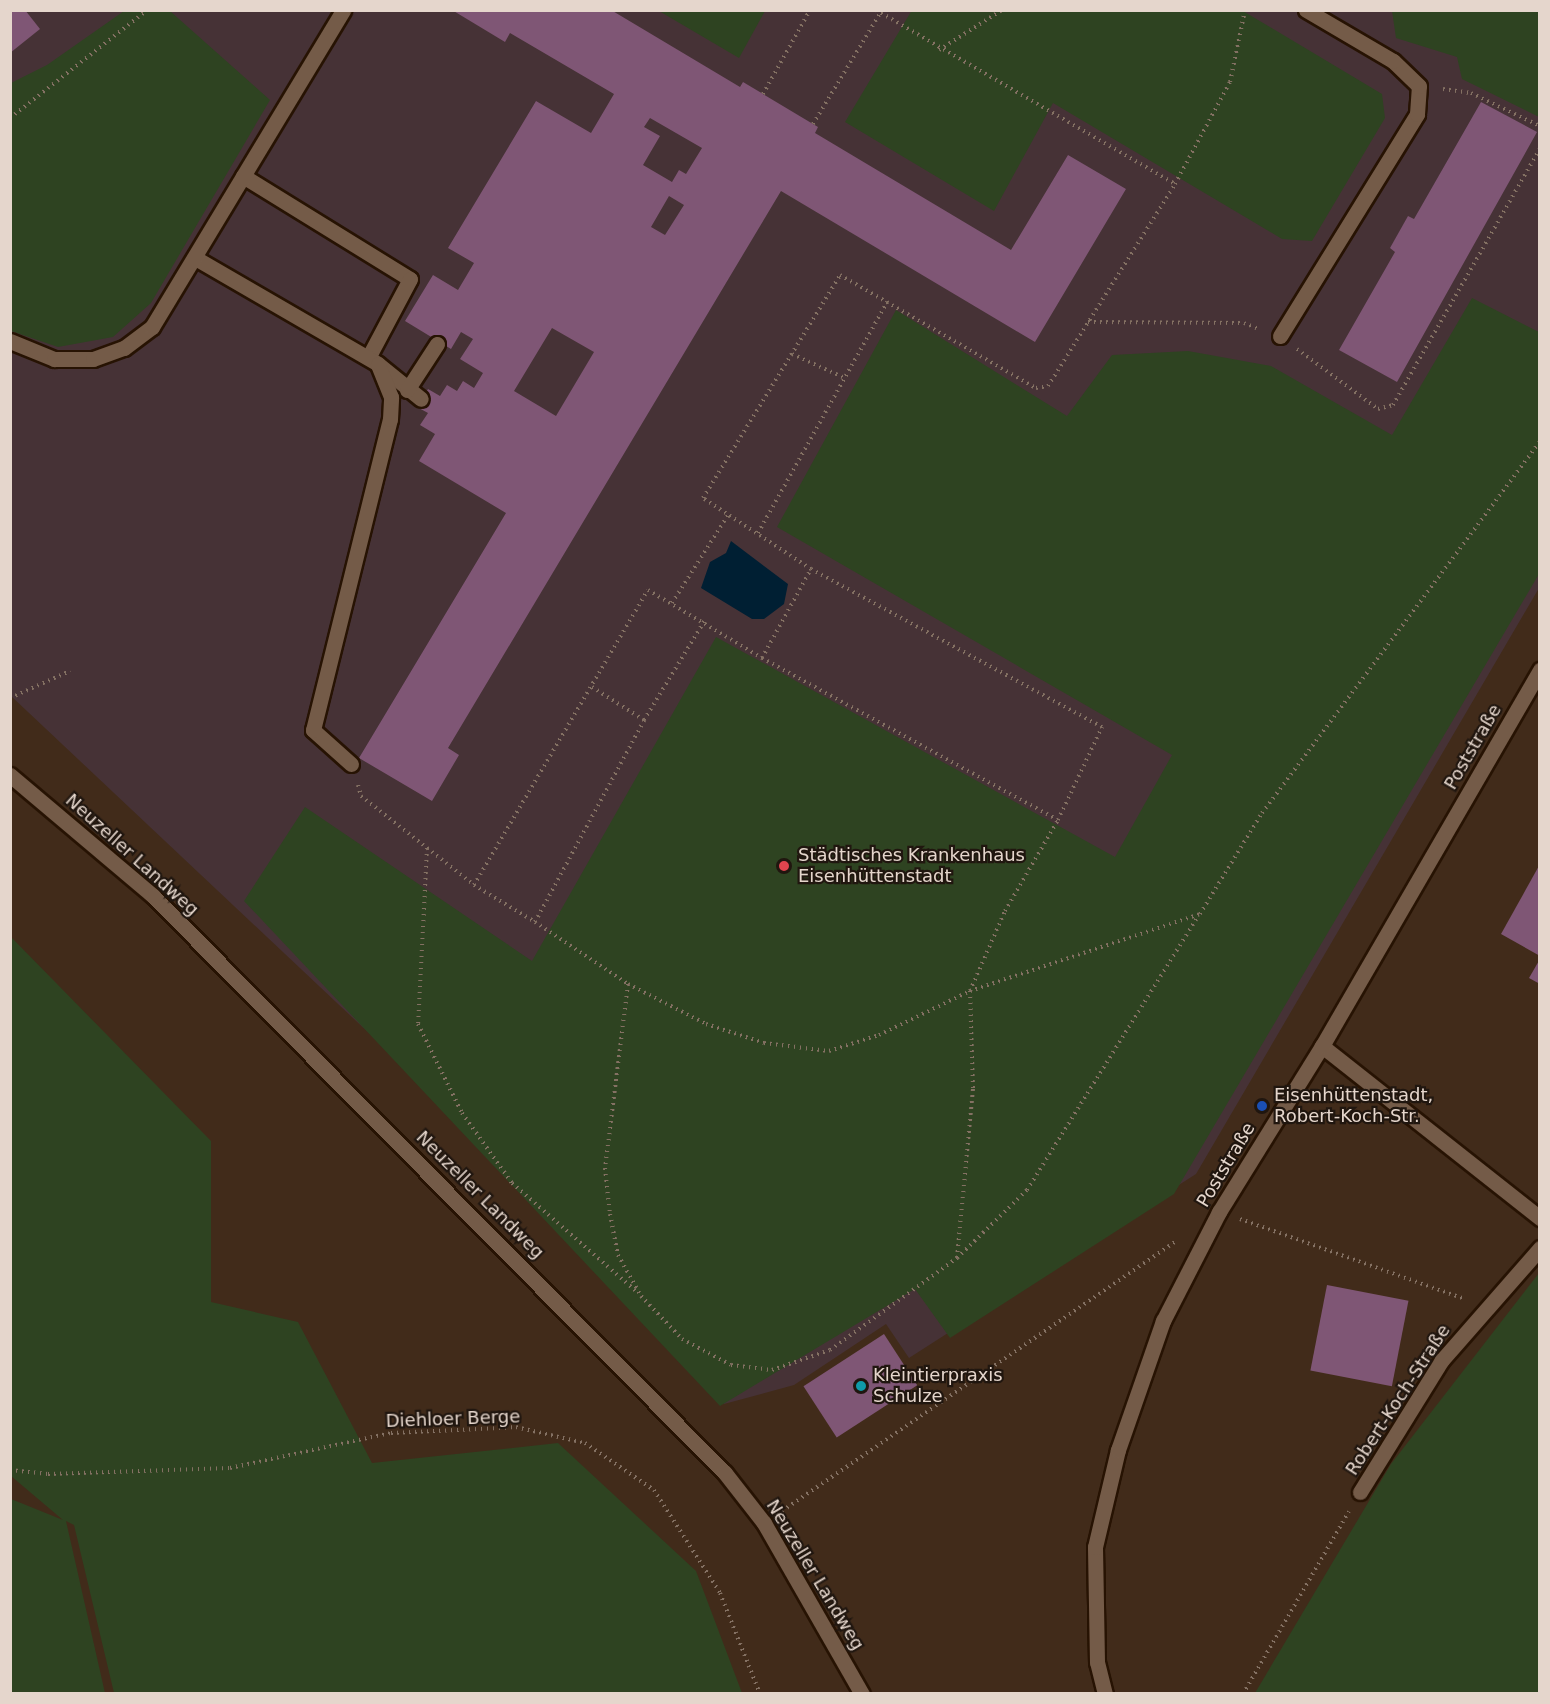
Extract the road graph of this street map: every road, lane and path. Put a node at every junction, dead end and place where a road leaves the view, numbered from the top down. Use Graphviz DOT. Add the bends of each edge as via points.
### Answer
graph roads {
  1 [pos="147,10"];
  2 [pos="343,10"];
  3 [pos="810,10"];
  4 [pos="1002,10"];
  5 [pos="1245,10"];
  6 [pos="1306,10"];
  7 [pos="879,11"];
  8 [pos="939,50"];
  9 [pos="1419,86"];
  10 [pos="763,94"];
  11 [pos="10,118"];
  12 [pos="813,124"];
  13 [pos="1539,126"];
  14 [pos="1539,148"];
  15 [pos="243,176"];
  16 [pos="1175,184"];
  17 [pos="197,259"];
  18 [pos="886,302"];
  19 [pos="1088,322"];
  20 [pos="1280,336"];
  21 [pos="10,341"];
  22 [pos="436,344"];
  23 [pos="792,354"];
  24 [pos="373,361"];
  25 [pos="845,378"];
  26 [pos="407,390"];
  27 [pos="422,399"];
  28 [pos="1539,441"];
  29 [pos="728,515"];
  30 [pos="758,533"];
  31 [pos="811,569"];
  32 [pos="672,603"];
  33 [pos="705,620"];
  34 [pos="762,658"];
  35 [pos="1539,670"];
  36 [pos="70,671"];
  37 [pos="592,687"];
  38 [pos="10,698"];
  39 [pos="644,720"];
  40 [pos="351,764"];
  41 [pos="10,774"];
  42 [pos="1058,820"];
  43 [pos="427,848"];
  44 [pos="474,885"];
  45 [pos="1200,914"];
  46 [pos="535,922"];
  47 [pos="628,984"];
  48 [pos="970,991"];
  49 [pos="1322,1046"];
  50 [pos="1219,1212"];
  51 [pos="1539,1218"];
  52 [pos="1180,1239"];
  53 [pos="1539,1248"];
  54 [pos="957,1258"];
  55 [pos="641,1296"];
  56 [pos="1485,1307"];
  57 [pos="10,1470"];
  58 [pos="1360,1492"];
  59 [pos="764,1523"];
  60 [pos="760,1694"];
  61 [pos="862,1694"];
  62 [pos="1105,1694"];
  63 [pos="1243,1694"];
  1 -- 11 [label="path"];
  2 -- 15 [label="street"];
  3 -- 10 [label="path"];
  4 -- 8 [label="path"];
  5 -- 16 [label="path" via="1230,82"];
  6 -- 9 [label="street" via="1393,61"];
  7 -- 8 [label="path"];
  7 -- 12 [label="path"];
  8 -- 16 [label="path"];
  9 -- 13 [label="path" via="1471,93"];
  9 -- 20 [label="street" via="1417,114"];
  14 -- 20 [label="path" via="1393,405 1378,409"];
  15 -- 17 [label="street"];
  15 -- 24 [label="street" via="410,279"];
  16 -- 19 [label="path"];
  17 -- 21 [label="street" via="152,327 124,348 93,359 54,359"];
  17 -- 24 [label="street"];
  18 -- 19 [label="path" via="1035,388 1048,386"];
  18 -- 23 [label="path" via="840,275"];
  18 -- 25 [label="path"];
  19 -- 20 [label="path" via="1244,323"];
  22 -- 26 [label="street"];
  23 -- 25 [label="path"];
  23 -- 29 [label="path" via="703,498"];
  24 -- 26 [label="street"];
  24 -- 40 [label="street" via="391,397 390,419 313,730"];
  25 -- 30 [label="path"];
  26 -- 27 [label="street"];
  28 -- 45 [label="path" via="1262,813"];
  29 -- 30 [label="path"];
  29 -- 32 [label="path"];
  30 -- 31 [label="path"];
  31 -- 34 [label="path"];
  31 -- 42 [label="path" via="1102,727"];
  32 -- 33 [label="path"];
  32 -- 37 [label="path" via="648,590"];
  33 -- 34 [label="path"];
  33 -- 39 [label="path"];
  34 -- 42 [label="path"];
  35 -- 49 [label="street, Poststraße"];
  36 -- 38 [label="path"];
  37 -- 39 [label="path"];
  37 -- 44 [label="path"];
  39 -- 46 [label="path"];
  40 -- 43 [label="path" via="361,796"];
  41 -- 59 [label="street, Neuzeller Landweg" via="153,896 725,1473"];
  42 -- 48 [label="path" via="1005,911"];
  43 -- 44 [label="path"];
  43 -- 55 [label="path" via="418,1024 462,1113 512,1183"];
  44 -- 46 [label="path"];
  45 -- 48 [label="path"];
  45 -- 54 [label="path" via="1028,1190"];
  46 -- 47 [label="path"];
  47 -- 48 [label="path" via="706,1024 764,1043 829,1051 879,1035"];
  47 -- 55 [label="path" via="604,1168 618,1255"];
  48 -- 54 [label="path" via="973,1088"];
  49 -- 50 [label="street, Poststraße"];
  49 -- 51 [label="street"];
  50 -- 56 [label="path"];
  50 -- 62 [label="street, Poststraße" via="1163,1321 1118,1450 1095,1547 1097,1662"];
  52 -- 59 [label="path"];
  53 -- 56 [label="street, Robert-Koch-Straße"];
  54 -- 55 [label="path" via="830,1350 772,1370 731,1365 682,1339"];
  56 -- 58 [label="street, Robert-Koch-Straße" via="1442,1360"];
  57 -- 60 [label="path, Diehloer Berge" via="48,1474 230,1468 391,1433 516,1426 585,1443 654,1490 720,1593"];
  58 -- 63 [label="path"];
  59 -- 61 [label="street, Neuzeller Landweg"];
}
